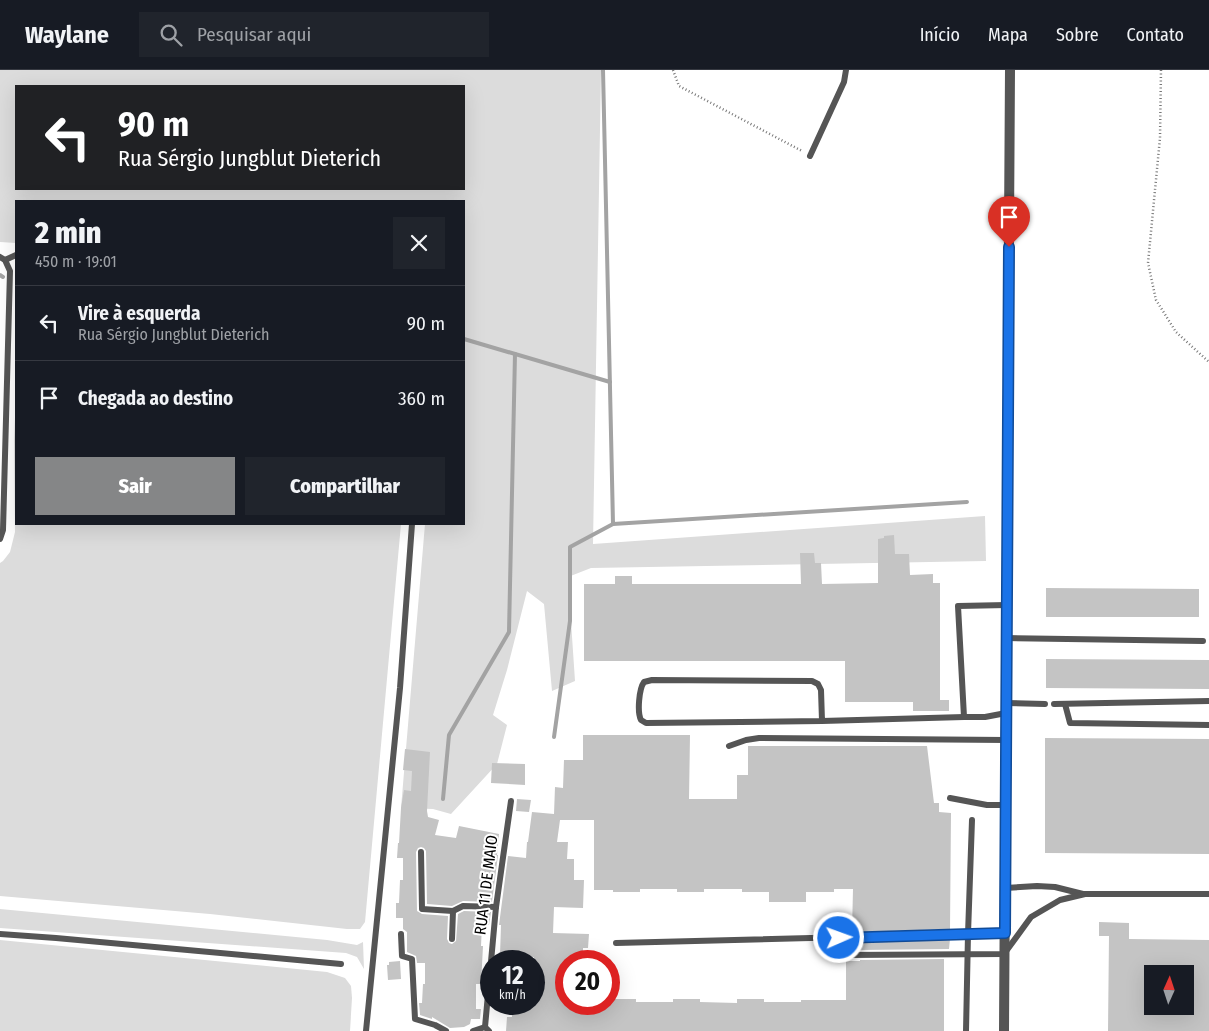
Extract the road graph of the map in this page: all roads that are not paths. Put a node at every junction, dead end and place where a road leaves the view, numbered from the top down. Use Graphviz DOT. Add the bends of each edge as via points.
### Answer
graph roads {
  1 [pos="846,70"];
  2 [pos="1010,70"];
  3 [pos="810,156"];
  4 [pos="15,255"];
  5 [pos="3,259"];
  6 [pos="412,525"];
  7 [pos="0,539"];
  8 [pos="1007,605"];
  9 [pos="1007,638"];
  10 [pos="1203,640"];
  11 [pos="1209,701"];
  12 [pos="1045,704"];
  13 [pos="1054,704"];
  14 [pos="1064,704"];
  15 [pos="1006,708"];
  16 [pos="964,717"];
  17 [pos="822,721"];
  18 [pos="1209,725"];
  19 [pos="1006,740"];
  20 [pos="729,746"];
  21 [pos="950,798"];
  22 [pos="511,800"];
  23 [pos="1006,804"];
  24 [pos="972,820"];
  25 [pos="421,852"];
  26 [pos="1005,888"];
  27 [pos="1085,894"];
  28 [pos="1209,894"];
  29 [pos="496,907"];
  30 [pos="453,911"];
  31 [pos="1005,933"];
  32 [pos="0,934"];
  33 [pos="401,934"];
  34 [pos="968,934"];
  35 [pos="821,938"];
  36 [pos="452,939"];
  37 [pos="616,943"];
  38 [pos="1004,954"];
  39 [pos="968,955"];
  40 [pos="341,964"];
  41 [pos="487,1029"];
  42 [pos="366,1031"];
  43 [pos="446,1031"];
  44 [pos="473,1031"];
  45 [pos="966,1031"];
  46 [pos="1004,1031"];
  1 -- 3 [label="lane" via="844,82"];
  2 -- 8 [label="street"];
  4 -- 5 [label="lane"];
  5 -- 7 [label="lane" via="10,271 3,530"];
  6 -- 42 [label="lane" via="400,688"];
  8 -- 9 [label="street"];
  8 -- 16 [label="lane" via="958,606"];
  9 -- 10 [label="lane"];
  9 -- 15 [label="street"];
  11 -- 14 [label="lane"];
  12 -- 15 [label="lane"];
  13 -- 14 [label="lane"];
  14 -- 18 [label="lane" via="1070,723"];
  15 -- 16 [label="lane" via="985,717"];
  15 -- 19 [label="street"];
  16 -- 17 [label="lane"];
  17 -- 17 [label="lane" via="646,723 639,715 641,686 652,680 812,681 821,690"];
  19 -- 20 [label="lane" via="759,738"];
  19 -- 23 [label="street"];
  21 -- 23 [label="lane" via="986,805"];
  22 -- 29 [label="lane, RUA 11 DE MAIO"];
  23 -- 26 [label="street"];
  24 -- 34 [label="lane"];
  25 -- 30 [label="lane" via="422,909"];
  26 -- 27 [label="lane" via="1056,887"];
  26 -- 31 [label="street"];
  27 -- 28 [label="lane"];
  27 -- 38 [label="lane" via="1060,900 1031,917"];
  29 -- 30 [label="lane" via="463,906"];
  29 -- 41 [label="lane, RUA 11 DE MAIO"];
  30 -- 36 [label="lane"];
  31 -- 34 [label="lane"];
  31 -- 38 [label="street"];
  32 -- 40 [label="lane"];
  33 -- 43 [label="lane" via="402,956 412,959 415,1019"];
  34 -- 35 [label="lane"];
  34 -- 39 [label="lane"];
  35 -- 37 [label="lane"];
  35 -- 39 [label="lane" via="846,955"];
  38 -- 39 [label="lane"];
  38 -- 46 [label="street"];
  39 -- 45 [label="lane"];
  41 -- 44 [label="lane"];
}
